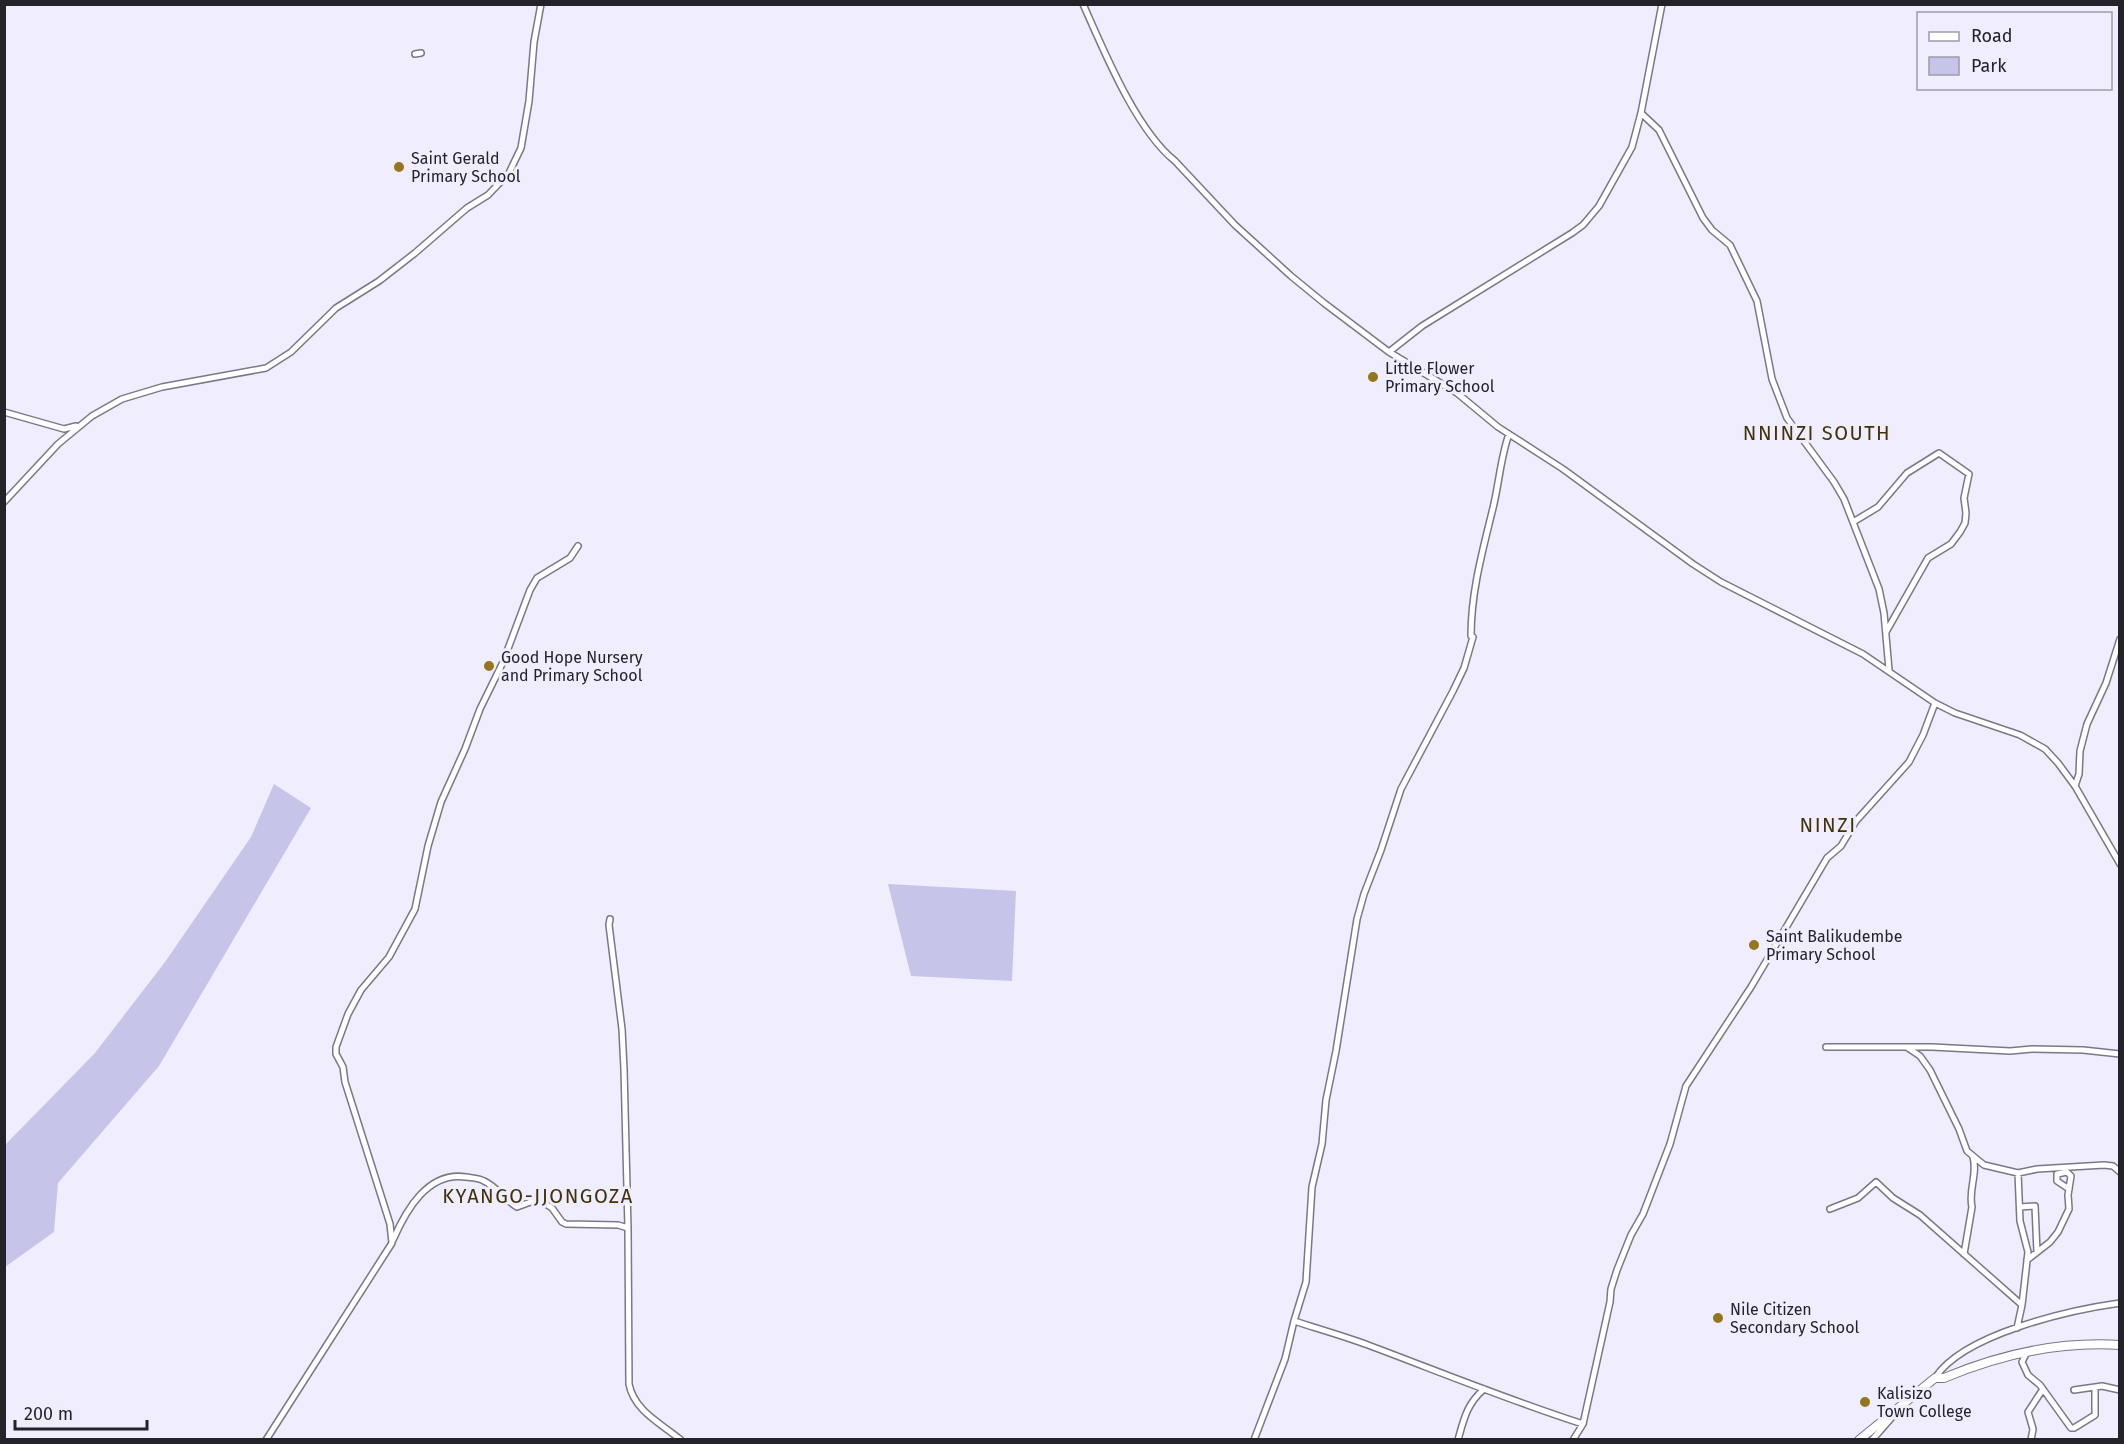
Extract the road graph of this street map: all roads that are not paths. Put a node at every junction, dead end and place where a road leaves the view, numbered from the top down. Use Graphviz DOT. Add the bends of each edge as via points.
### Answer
graph roads {
  1 [pos="541,4"];
  2 [pos="1083,4"];
  3 [pos="1662,4"];
  4 [pos="1641,113"];
  5 [pos="1389,352"];
  6 [pos="4,412"];
  7 [pos="81,425"];
  8 [pos="1509,434"];
  9 [pos="4,502"];
  10 [pos="1853,522"];
  11 [pos="578,546"];
  12 [pos="1886,632"];
  13 [pos="2120,639"];
  14 [pos="1889,670"];
  15 [pos="1935,703"];
  16 [pos="2075,786"];
  17 [pos="2120,864"];
  18 [pos="610,919"];
  19 [pos="1826,1047"];
  20 [pos="1906,1047"];
  21 [pos="2120,1054"];
  22 [pos="1973,1156"];
  23 [pos="2120,1172"];
  24 [pos="2018,1173"];
  25 [pos="2068,1189"];
  26 [pos="2020,1207"];
  27 [pos="1830,1209"];
  28 [pos="628,1228"];
  29 [pos="392,1243"];
  30 [pos="2037,1252"];
  31 [pos="1964,1254"];
  32 [pos="2027,1260"];
  33 [pos="2120,1303"];
  34 [pos="2022,1305"];
  35 [pos="1294,1321"];
  36 [pos="2017,1328"];
  37 [pos="2120,1346"];
  38 [pos="2028,1350"];
  39 [pos="1935,1378"];
  40 [pos="2095,1387"];
  41 [pos="1484,1389"];
  42 [pos="2043,1389"];
  43 [pos="2074,1390"];
  44 [pos="2120,1390"];
  45 [pos="1904,1403"];
  46 [pos="1582,1424"];
  47 [pos="266,1440"];
  48 [pos="681,1440"];
  49 [pos="1254,1440"];
  50 [pos="1458,1440"];
  51 [pos="1573,1440"];
  52 [pos="1859,1440"];
  53 [pos="1872,1440"];
  54 [pos="2031,1440"];
  1 -- 7 [label="street" via="518,157 488,195 379,281 341,304 291,352 266,368 132,396"];
  2 -- 5 [label="street" via="1130,100 1164,152 1291,276"];
  3 -- 4 [label="street"];
  4 -- 5 [label="street" via="1624,163 1599,206 1582,225 1422,326"];
  4 -- 10 [label="street" via="1659,130 1703,218 1737,256 1757,301 1772,379 1782,407 1834,482"];
  5 -- 8 [label="street" via="1457,393"];
  6 -- 7 [label="street" via="64,429"];
  7 -- 9 [label="street"];
  8 -- 14 [label="street" via="1721,582"];
  8 -- 35 [label="street" via="1480,560 1471,626 1473,638 1466,663 1401,789 1357,919 1312,1187 1306,1282"];
  10 -- 12 [label="street" via="1880,589"];
  10 -- 12 [label="street" via="1878,507 1907,473 1939,453 1969,474 1965,523 1951,544 1928,558"];
  11 -- 29 [label="street" via="570,558 537,578 530,590 441,802 415,909 389,957 353,1004 336,1047 390,1224"];
  12 -- 14 [label="street"];
  13 -- 16 [label="street" via="2106,683 2086,724"];
  14 -- 15 [label="street"];
  15 -- 16 [label="street" via="2037,743"];
  15 -- 46 [label="street" via="1915,753 1856,821 1841,846 1827,858 1751,987 1686,1086 1670,1144 1611,1289"];
  16 -- 17 [label="street"];
  18 -- 28 [label="street" via="622,1029"];
  19 -- 20 [label="street"];
  20 -- 21 [label="street"];
  20 -- 22 [label="street" via="1920,1056 1930,1070 1967,1151"];
  22 -- 24 [label="street" via="1984,1165"];
  22 -- 31 [label="street" via="1976,1168"];
  23 -- 24 [label="street" via="2104,1165"];
  24 -- 26 [label="street"];
  25 -- 30 [label="street" via="2068,1213 2055,1237"];
  26 -- 30 [label="street" via="2035,1206"];
  26 -- 32 [label="street"];
  27 -- 31 [label="street" via="1849,1203 1878,1183"];
  28 -- 29 [label="street" via="566,1224 544,1202 536,1200 520,1208 483,1180 455,1176 437,1182 414,1201"];
  28 -- 48 [label="street" via="630,1391 646,1413"];
  29 -- 47 [label="street"];
  30 -- 32 [label="street"];
  31 -- 34 [label="street"];
  32 -- 34 [label="street"];
  33 -- 36 [label="street" via="2056,1315"];
  34 -- 36 [label="street"];
  35 -- 41 [label="street"];
  35 -- 49 [label="street" via="1285,1359"];
  36 -- 39 [label="street" via="1963,1353 1944,1365"];
  37 -- 38 [label="highway" via="2060,1345"];
  38 -- 39 [label="highway"];
  38 -- 42 [label="street" via="2023,1365"];
  39 -- 45 [label="highway"];
  40 -- 42 [label="street" via="2095,1415 2072,1428"];
  40 -- 43 [label="street"];
  40 -- 44 [label="street"];
  41 -- 46 [label="street"];
  41 -- 50 [label="street" via="1472,1400"];
  42 -- 54 [label="street" via="2028,1412 2033,1429"];
  45 -- 52 [label="highway"];
  45 -- 53 [label="street"];
  46 -- 51 [label="street"];
}
